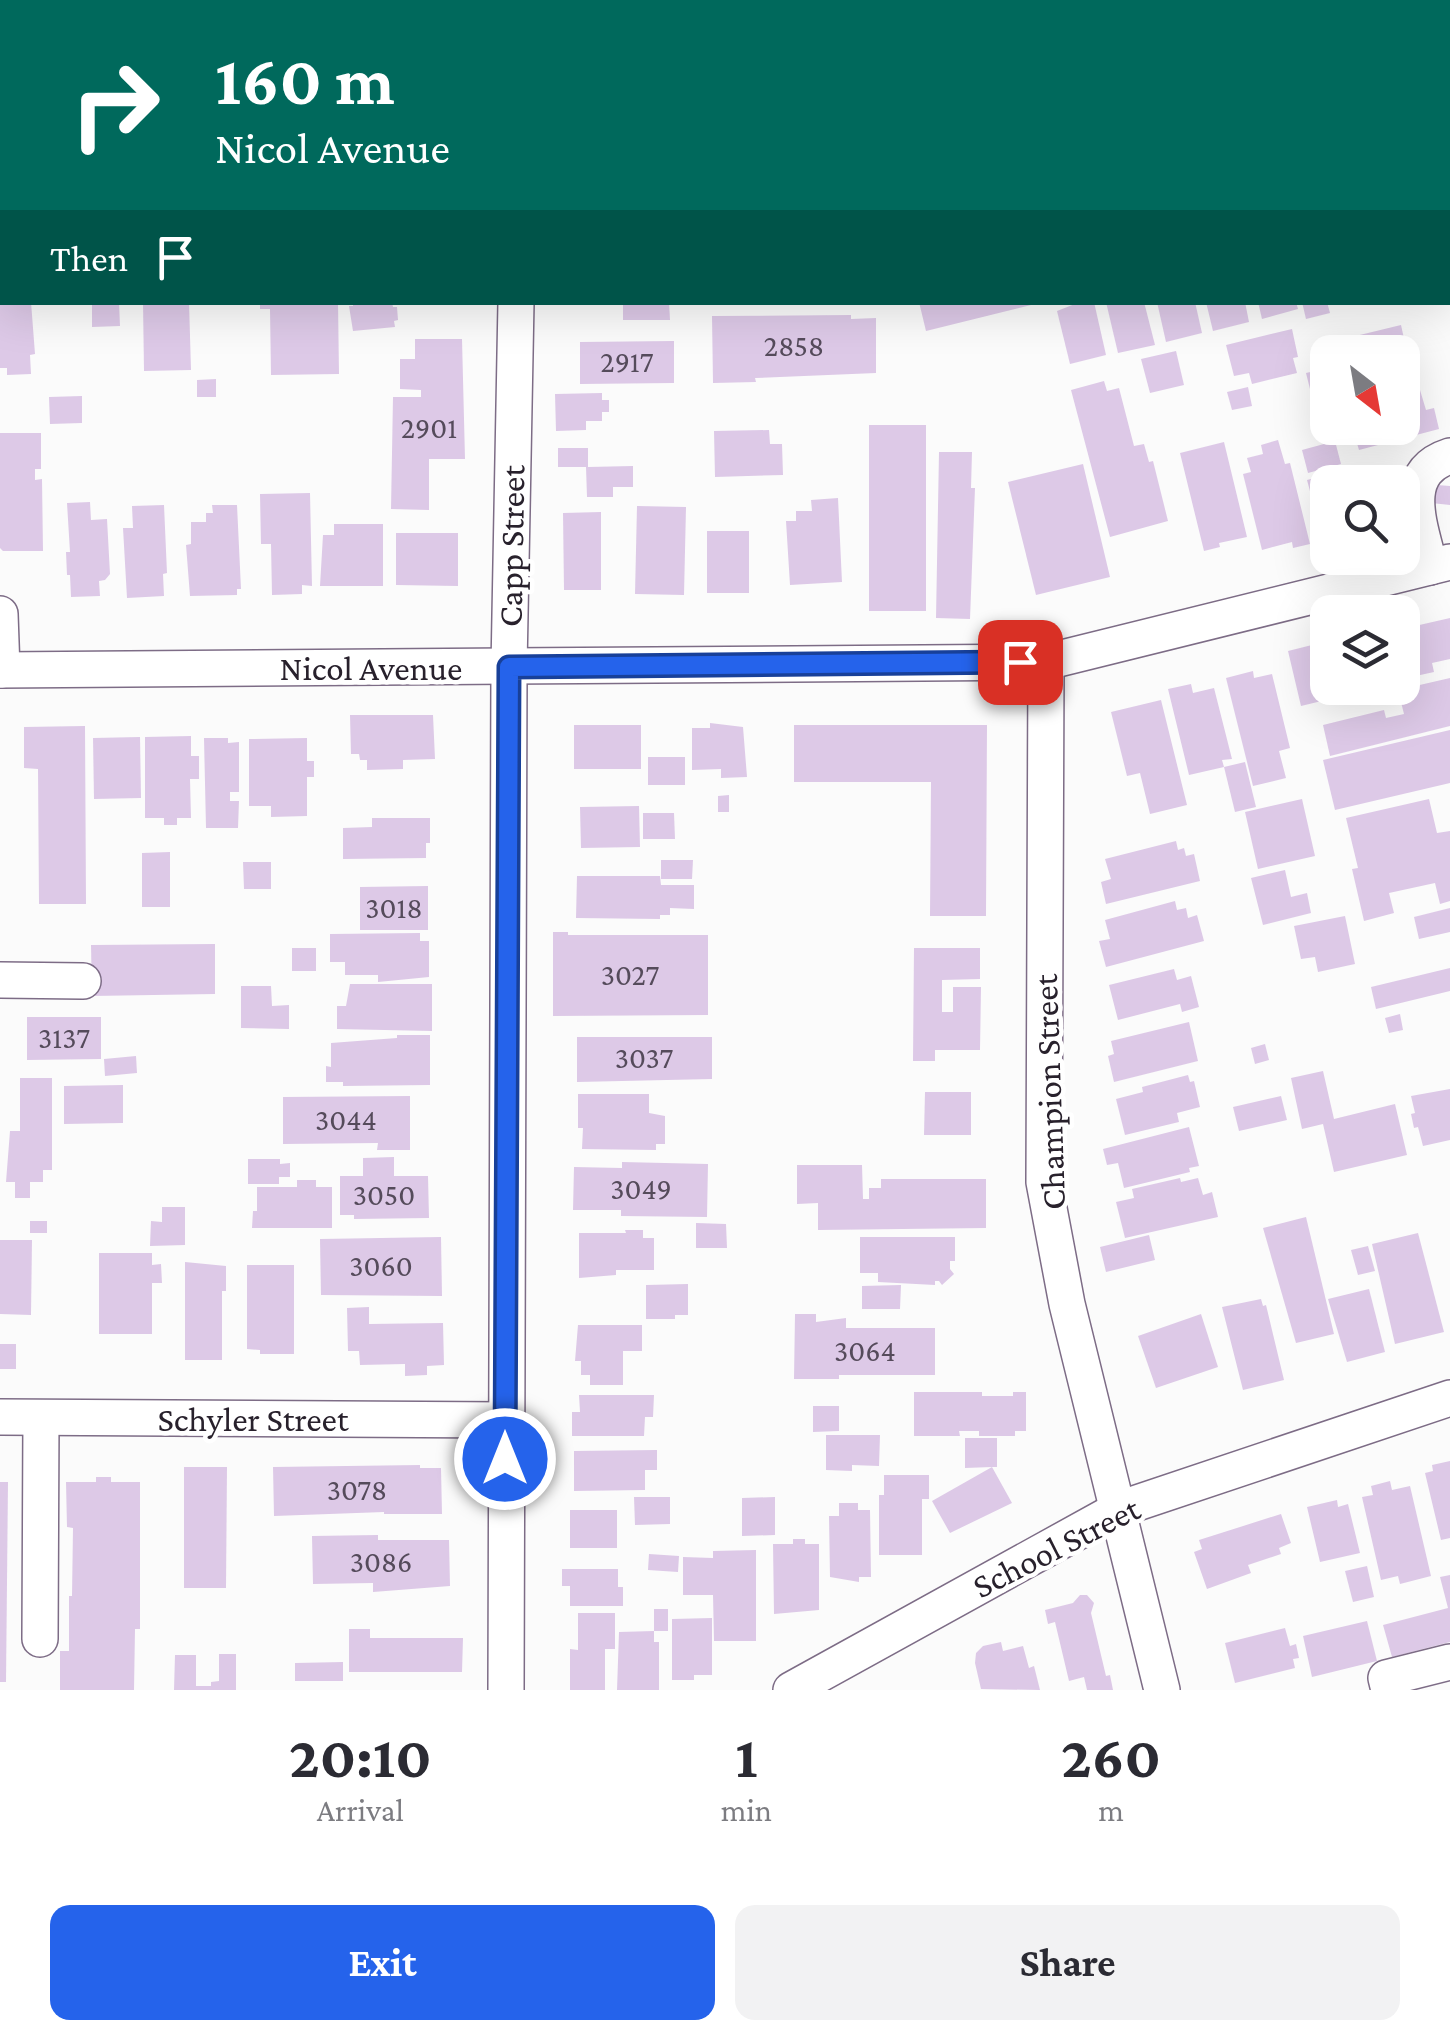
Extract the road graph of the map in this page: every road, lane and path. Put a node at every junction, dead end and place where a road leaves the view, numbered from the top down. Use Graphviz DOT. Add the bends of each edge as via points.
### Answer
graph roads {
  1 [pos="516,305"];
  2 [pos="1450,456"];
  3 [pos="1440,565"];
  4 [pos="0,614"];
  5 [pos="1046,662"];
  6 [pos="509,667"];
  7 [pos="1,670"];
  8 [pos="0,980"];
  9 [pos="82,981"];
  10 [pos="1450,1398"];
  11 [pos="0,1417"];
  12 [pos="41,1418"];
  13 [pos="505,1420"];
  14 [pos="1118,1509"];
  15 [pos="40,1638"];
  16 [pos="1450,1662"];
  17 [pos="506,1690"];
  18 [pos="790,1690"];
  19 [pos="1162,1690"];
  20 [pos="1388,1690"];
  1 -- 6 [label="street, Capp Street"];
  2 -- 3 [label="street" via="1418,480 1415,501"];
  3 -- 5 [label="street, Nicol Avenue"];
  4 -- 7 [label="street"];
  5 -- 6 [label="street, Nicol Avenue"];
  5 -- 14 [label="street, Champion Street" via="1044,1182"];
  6 -- 7 [label="street, Nicol Avenue"];
  6 -- 13 [label="street, Capp Street"];
  8 -- 9 [label="street"];
  10 -- 14 [label="street, School Street"];
  11 -- 12 [label="street, Schyler Street"];
  12 -- 13 [label="street, Schyler Street"];
  12 -- 15 [label="street"];
  13 -- 17 [label="street, Capp Street"];
  14 -- 18 [label="street, School Street"];
  14 -- 19 [label="street, Champion Street"];
  16 -- 20 [label="street" via="1386,1678"];
}
